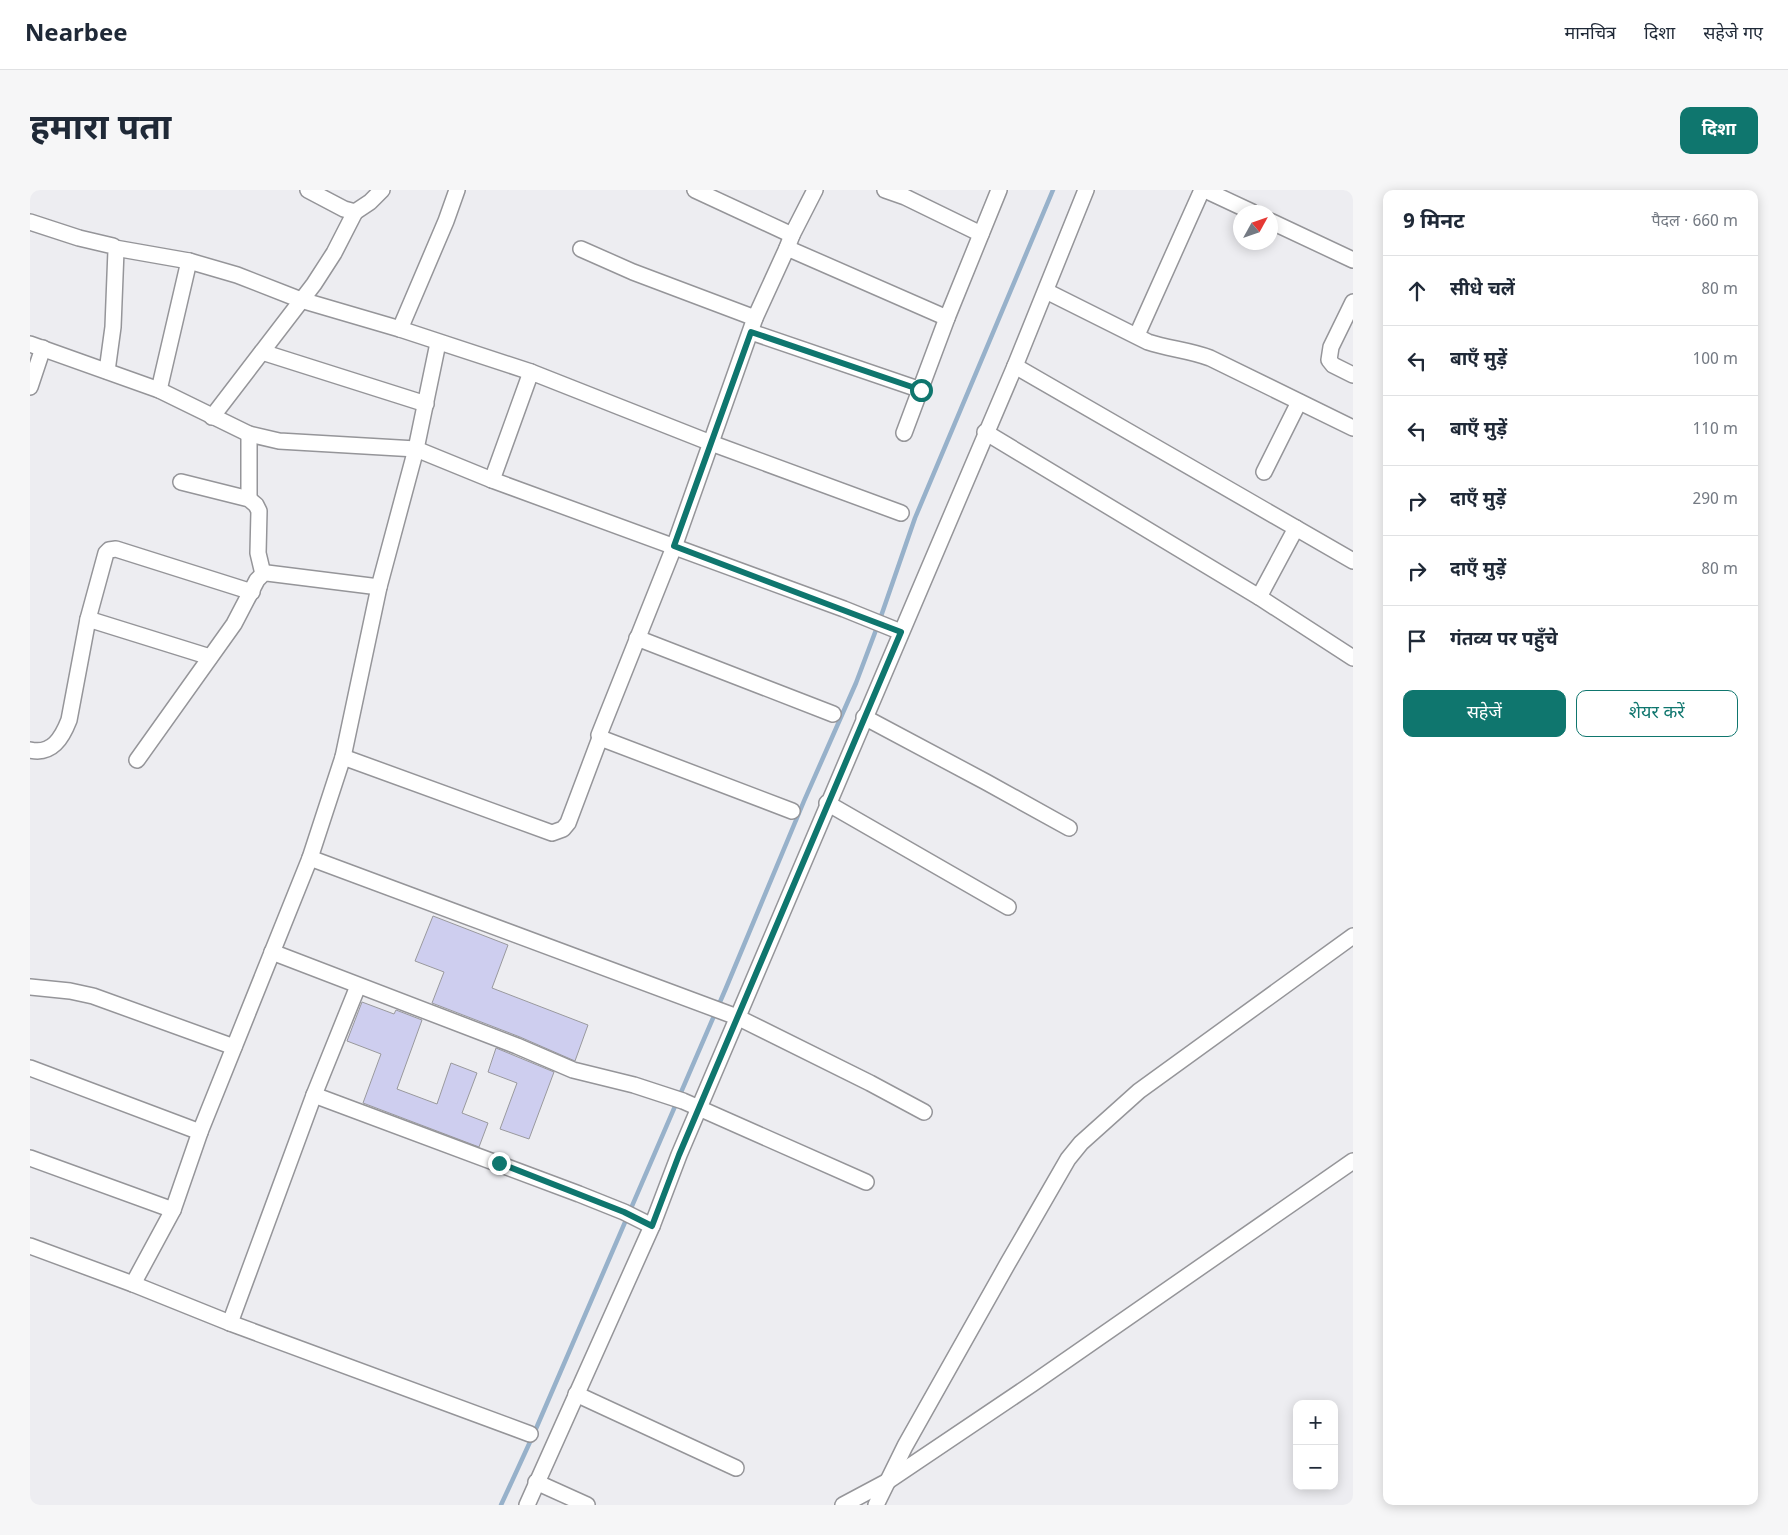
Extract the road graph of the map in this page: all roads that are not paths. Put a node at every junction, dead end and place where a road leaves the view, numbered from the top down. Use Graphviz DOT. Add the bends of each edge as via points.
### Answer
graph roads {
  1 [pos="308,190"];
  2 [pos="382,190"];
  3 [pos="457,190"];
  4 [pos="695,190"];
  5 [pos="815,190"];
  6 [pos="884,190"];
  7 [pos="999,190"];
  8 [pos="1086,190"];
  9 [pos="1203,190"];
  10 [pos="906,193"];
  11 [pos="1236,205"];
  12 [pos="355,212"];
  13 [pos="30,222"];
  14 [pos="1278,225"];
  15 [pos="981,234"];
  16 [pos="790,242"];
  17 [pos="115,248"];
  18 [pos="581,249"];
  19 [pos="1353,260"];
  20 [pos="189,261"];
  21 [pos="1046,291"];
  22 [pos="302,300"];
  23 [pos="1353,302"];
  24 [pos="947,318"];
  25 [pos="753,325"];
  26 [pos="400,329"];
  27 [pos="1137,335"];
  28 [pos="438,343"];
  29 [pos="37,346"];
  30 [pos="262,352"];
  31 [pos="1015,366"];
  32 [pos="107,371"];
  33 [pos="530,372"];
  34 [pos="1353,375"];
  35 [pos="30,387"];
  36 [pos="159,390"];
  37 [pos="921,390"];
  38 [pos="1299,402"];
  39 [pos="426,404"];
  40 [pos="212,417"];
  41 [pos="1353,428"];
  42 [pos="985,432"];
  43 [pos="904,433"];
  44 [pos="249,434"];
  45 [pos="711,443"];
  46 [pos="416,449"];
  47 [pos="1264,472"];
  48 [pos="492,480"];
  49 [pos="181,482"];
  50 [pos="249,499"];
  51 [pos="901,513"];
  52 [pos="1296,528"];
  53 [pos="674,546"];
  54 [pos="1353,561"];
  55 [pos="263,574"];
  56 [pos="379,588"];
  57 [pos="252,592"];
  58 [pos="1259,597"];
  59 [pos="88,619"];
  60 [pos="895,630"];
  61 [pos="637,638"];
  62 [pos="210,657"];
  63 [pos="1353,658"];
  64 [pos="833,714"];
  65 [pos="864,717"];
  66 [pos="600,738"];
  67 [pos="30,750"];
  68 [pos="343,757"];
  69 [pos="137,760"];
  70 [pos="827,803"];
  71 [pos="792,811"];
  72 [pos="1069,828"];
  73 [pos="310,858"];
  74 [pos="1008,907"];
  75 [pos="1353,936"];
  76 [pos="272,952"];
  77 [pos="358,986"];
  78 [pos="30,987"];
  79 [pos="726,1013"];
  80 [pos="234,1047"];
  81 [pos="30,1068"];
  82 [pos="314,1095"];
  83 [pos="699,1108"];
  84 [pos="924,1112"];
  85 [pos="200,1132"];
  86 [pos="30,1158"];
  87 [pos="1353,1161"];
  88 [pos="866,1182"];
  89 [pos="173,1210"];
  90 [pos="652,1226"];
  91 [pos="30,1246"];
  92 [pos="133,1284"];
  93 [pos="230,1323"];
  94 [pos="576,1394"];
  95 [pos="530,1434"];
  96 [pos="736,1468"];
  97 [pos="888,1481"];
  98 [pos="536,1482"];
  99 [pos="527,1505"];
  100 [pos="587,1505"];
  101 [pos="843,1505"];
  102 [pos="876,1505"];
  1 -- 12 [label="street"];
  2 -- 12 [label="street"];
  3 -- 26 [label="street"];
  4 -- 16 [label="street"];
  5 -- 16 [label="street"];
  6 -- 10 [label="street"];
  7 -- 15 [label="street"];
  8 -- 21 [label="street"];
  9 -- 11 [label="street"];
  9 -- 27 [label="street"];
  10 -- 15 [label="street"];
  12 -- 22 [label="street" via="326,266"];
  13 -- 17 [label="street"];
  14 -- 19 [label="street"];
  15 -- 24 [label="street"];
  16 -- 24 [label="street"];
  16 -- 25 [label="street"];
  17 -- 20 [label="street"];
  17 -- 32 [label="street" via="113,327"];
  18 -- 25 [label="street"];
  20 -- 22 [label="street"];
  20 -- 36 [label="street"];
  21 -- 27 [label="street"];
  21 -- 31 [label="street"];
  22 -- 26 [label="street"];
  22 -- 30 [label="street"];
  23 -- 34 [label="street" via="1331,346 1329,360"];
  24 -- 37 [label="street"];
  25 -- 37 [label="street"];
  25 -- 45 [label="street"];
  26 -- 28 [label="street"];
  27 -- 38 [label="street" via="1161,346 1210,358"];
  28 -- 33 [label="street"];
  28 -- 39 [label="street"];
  29 -- 32 [label="street"];
  29 -- 35 [label="street"];
  30 -- 39 [label="street"];
  30 -- 40 [label="street"];
  31 -- 42 [label="street"];
  31 -- 52 [label="street"];
  32 -- 36 [label="street"];
  33 -- 45 [label="street"];
  33 -- 48 [label="street"];
  36 -- 40 [label="street"];
  37 -- 43 [label="street"];
  38 -- 41 [label="street"];
  38 -- 47 [label="street"];
  39 -- 46 [label="street"];
  40 -- 44 [label="street"];
  42 -- 58 [label="street"];
  42 -- 60 [label="street"];
  44 -- 46 [label="street" via="279,441"];
  44 -- 50 [label="street"];
  45 -- 51 [label="street"];
  45 -- 53 [label="street"];
  46 -- 48 [label="street"];
  46 -- 56 [label="street"];
  48 -- 53 [label="street"];
  49 -- 50 [label="street"];
  50 -- 55 [label="street" via="259,511 258,553"];
  52 -- 54 [label="street"];
  52 -- 58 [label="street"];
  53 -- 60 [label="street"];
  53 -- 61 [label="street"];
  55 -- 56 [label="street"];
  55 -- 57 [label="street"];
  56 -- 68 [label="street"];
  57 -- 59 [label="street" via="112,549 106,553"];
  57 -- 62 [label="street"];
  58 -- 63 [label="street"];
  59 -- 62 [label="street"];
  59 -- 67 [label="street" via="70,720 64,734 47,749"];
  60 -- 65 [label="street"];
  61 -- 64 [label="street"];
  61 -- 66 [label="street" via="599,732"];
  62 -- 69 [label="street"];
  65 -- 70 [label="street"];
  65 -- 72 [label="street"];
  66 -- 68 [label="street" via="568,823 552,833"];
  66 -- 71 [label="street"];
  68 -- 73 [label="street"];
  70 -- 74 [label="street"];
  70 -- 79 [label="street"];
  73 -- 76 [label="street"];
  73 -- 79 [label="street"];
  75 -- 97 [label="street" via="1139,1091 1081,1143 1068,1159 1008,1263"];
  76 -- 77 [label="street"];
  76 -- 80 [label="street"];
  77 -- 82 [label="street"];
  77 -- 83 [label="street" via="573,1070 634,1085"];
  78 -- 80 [label="street" via="93,996"];
  79 -- 83 [label="street"];
  79 -- 84 [label="street"];
  80 -- 85 [label="street"];
  81 -- 85 [label="street"];
  82 -- 90 [label="street" via="499,1163"];
  82 -- 93 [label="street"];
  83 -- 88 [label="street"];
  83 -- 90 [label="street"];
  85 -- 89 [label="street"];
  86 -- 89 [label="street"];
  87 -- 97 [label="street"];
  89 -- 92 [label="street"];
  90 -- 94 [label="street"];
  91 -- 92 [label="street"];
  92 -- 93 [label="street"];
  93 -- 95 [label="street"];
  94 -- 96 [label="street"];
  94 -- 98 [label="street"];
  97 -- 101 [label="street"];
  97 -- 102 [label="street"];
  98 -- 99 [label="street"];
  98 -- 100 [label="street"];
}
